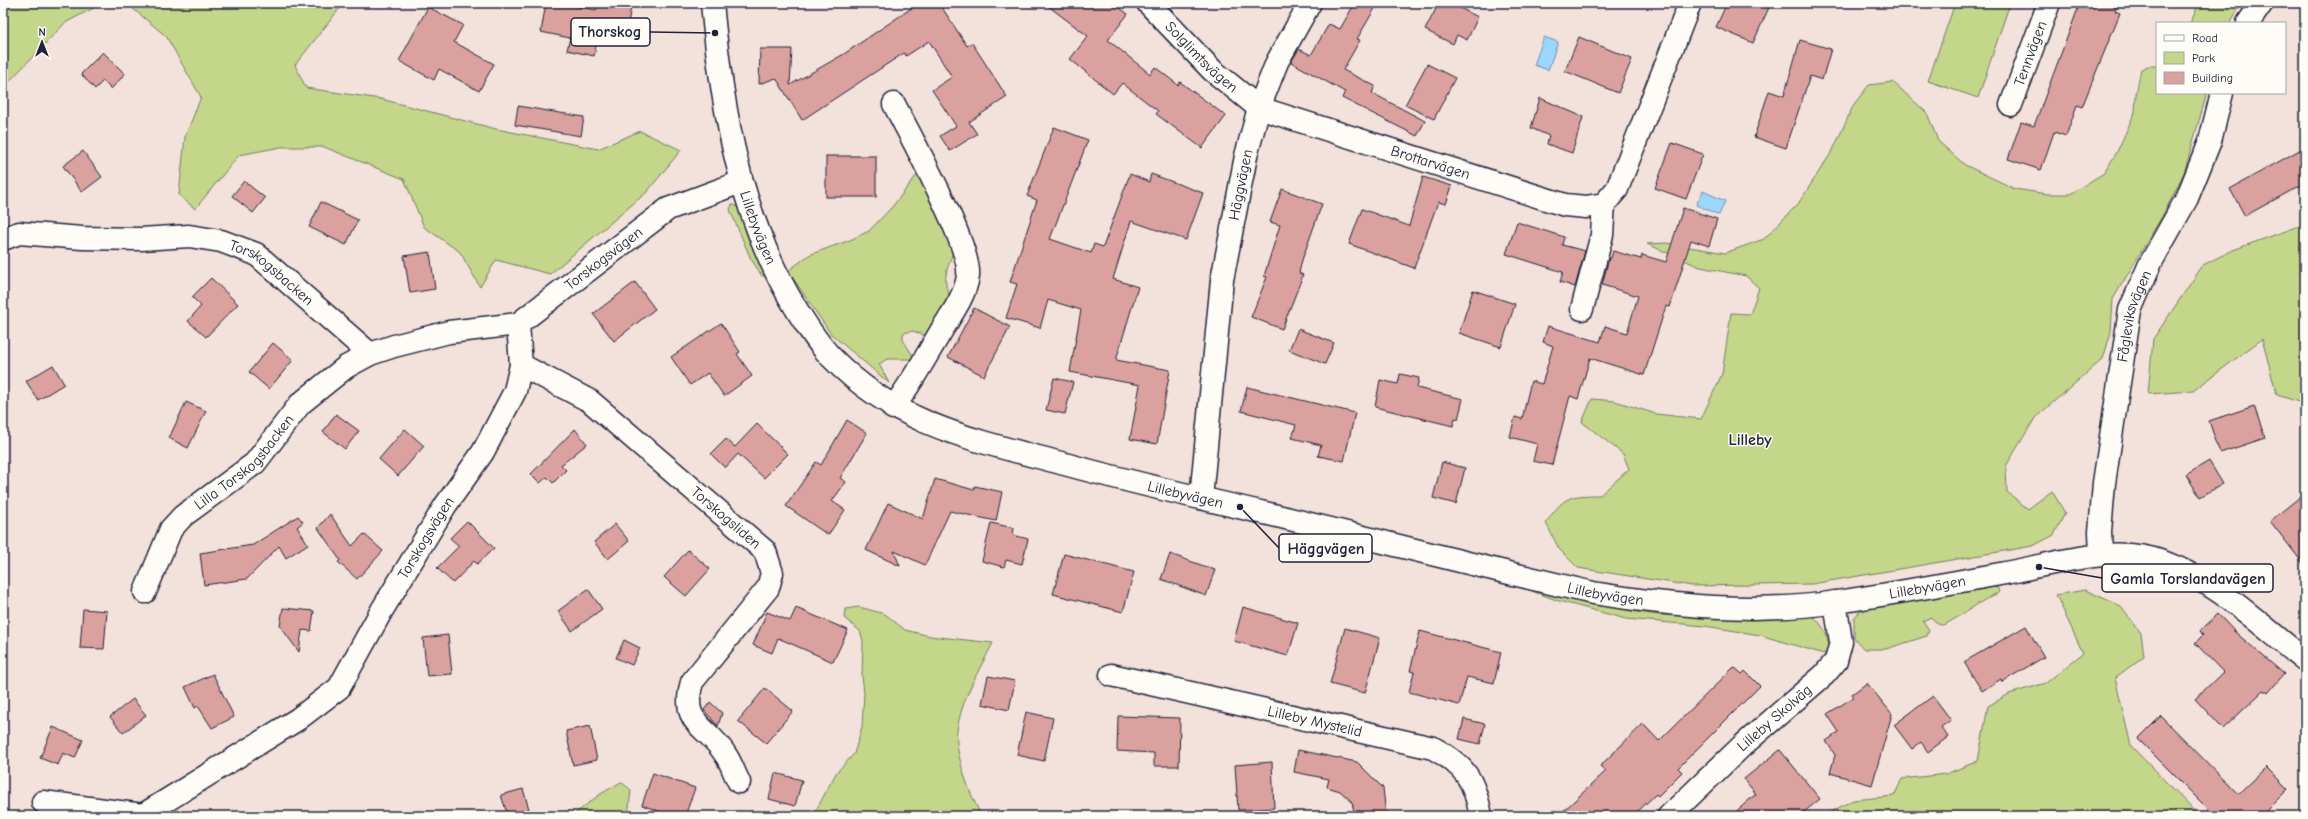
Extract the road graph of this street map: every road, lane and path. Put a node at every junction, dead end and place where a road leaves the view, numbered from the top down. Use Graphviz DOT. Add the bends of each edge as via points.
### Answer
graph roads {
  1 [pos="712,3"];
  2 [pos="1148,3"];
  3 [pos="1310,3"];
  4 [pos="1690,3"];
  5 [pos="2049,3"];
  6 [pos="2262,3"];
  7 [pos="2249,22"];
  8 [pos="2222,94"];
  9 [pos="894,104"];
  10 [pos="2011,105"];
  11 [pos="1259,108"];
  12 [pos="741,182"];
  13 [pos="1604,204"];
  14 [pos="3,239"];
  15 [pos="1582,309"];
  16 [pos="518,324"];
  17 [pos="370,354"];
  18 [pos="521,365"];
  19 [pos="893,408"];
  20 [pos="1200,498"];
  21 [pos="2101,554"];
  22 [pos="145,592"];
  23 [pos="1835,602"];
  24 [pos="2305,660"];
  25 [pos="1111,675"];
  26 [pos="739,782"];
  27 [pos="43,802"];
  28 [pos="1481,816"];
  29 [pos="1669,816"];
  1 -- 12 [label="street, Lillebyvägen" via="731,140"];
  2 -- 11 [label="street, Solglimtsvägen" via="1212,70"];
  3 -- 11 [label="street, Häggvägen" via="1277,62"];
  4 -- 13 [label="street" via="1624,176"];
  5 -- 10 [label="street, Tennvägen"];
  6 -- 7 [label="street"];
  8 -- 21 [label="street, Fågleviksvägen" via="2210,141 2187,198 2150,264 2130,310 2104,483"];
  9 -- 19 [label="street" via="939,193 963,248 968,275 961,298 906,392"];
  11 -- 13 [label="street, Brottarvägen" via="1566,205 1586,208"];
  11 -- 20 [label="street, Häggvägen" via="1246,156 1222,280"];
  12 -- 16 [label="street, Torskogsvägen" via="668,209"];
  12 -- 19 [label="street, Lillebyvägen" via="768,256 809,329 830,357"];
  13 -- 15 [label="street" via="1602,235"];
  14 -- 17 [label="street, Torskogsbacken" via="19,233 82,238 141,239 189,236 221,240 256,254"];
  16 -- 17 [label="street" via="449,332"];
  16 -- 18 [label="street, Torskogsvägen"];
  17 -- 22 [label="street, Lilla Torskogsbacken" via="346,367 300,404 254,462 183,516 171,530"];
  18 -- 26 [label="street, Torskogsliden" via="590,401 765,551 772,573 768,588 692,682 688,706 691,716 725,754"];
  18 -- 27 [label="street, Torskogsvägen" via="515,391 483,452 433,526 339,688 298,719 143,815"];
  19 -- 20 [label="street, Lillebyvägen" via="966,438 1145,486"];
  20 -- 23 [label="street, Lillebyvägen" via="1578,590 1655,603 1749,607"];
  21 -- 23 [label="street, Lillebyvägen"];
  21 -- 24 [label="street, Lillebyvägen" via="2129,554 2162,561 2204,580"];
  23 -- 29 [label="street, Lilleby Skolväg" via="1841,642 1836,661 1824,675 1742,746"];
  25 -- 28 [label="street, Lilleby Mystelid" via="1433,748 1453,758 1465,771 1475,788"];
}
